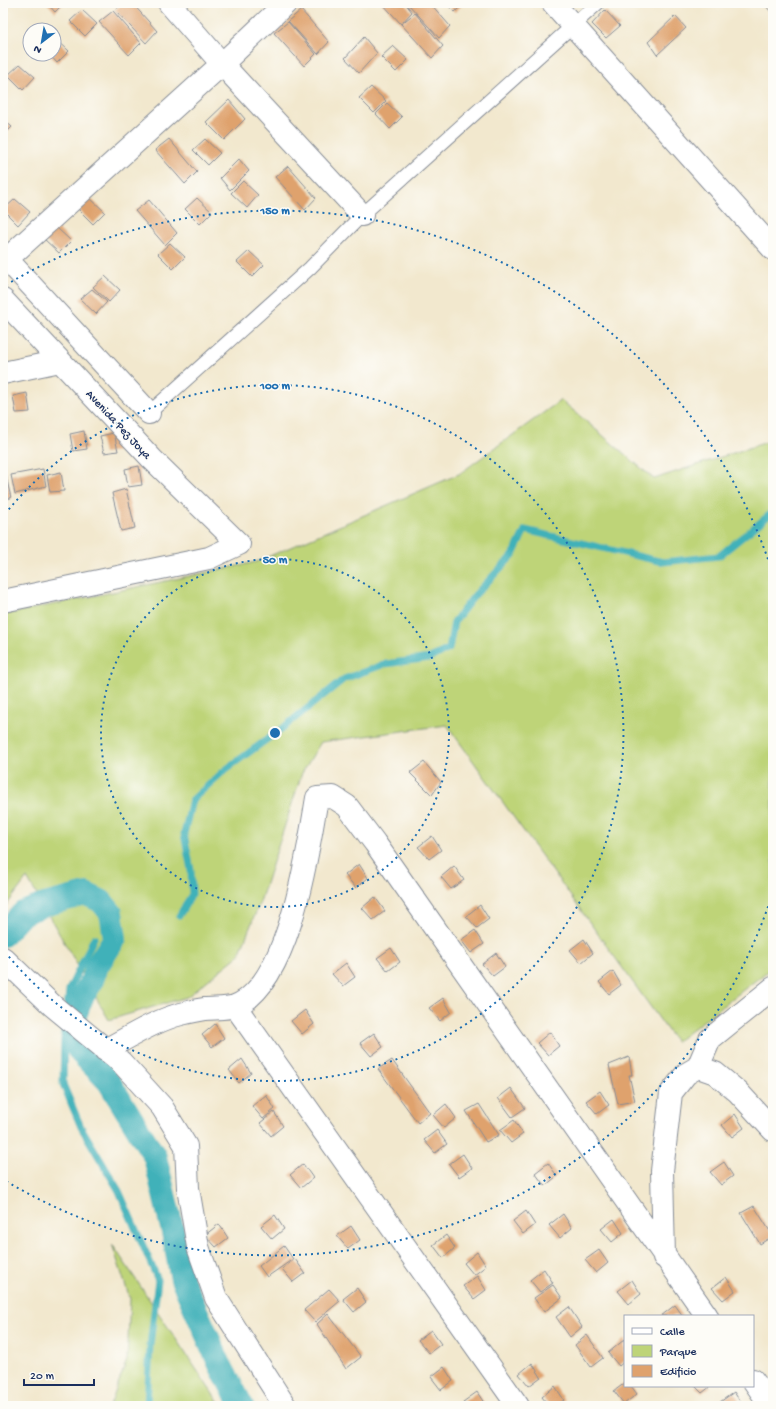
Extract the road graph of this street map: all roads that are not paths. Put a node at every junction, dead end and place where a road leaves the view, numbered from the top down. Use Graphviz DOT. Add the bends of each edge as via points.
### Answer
graph roads {
  1 [pos="169,3"];
  2 [pos="286,3"];
  3 [pos="553,3"];
  4 [pos="598,3"];
  5 [pos="573,26"];
  6 [pos="222,64"];
  7 [pos="362,215"];
  8 [pos="773,249"];
  9 [pos="5,257"];
  10 [pos="3,300"];
  11 [pos="60,361"];
  12 [pos="3,373"];
  13 [pos="149,413"];
  14 [pos="3,601"];
  15 [pos="3,958"];
  16 [pos="773,988"];
  17 [pos="235,1006"];
  18 [pos="105,1050"];
  19 [pos="698,1067"];
  20 [pos="773,1130"];
  21 [pos="664,1256"];
  22 [pos="706,1315"];
  23 [pos="754,1381"];
  24 [pos="285,1406"];
  25 [pos="518,1406"];
  26 [pos="771,1406"];
  1 -- 6 [label="street"];
  2 -- 6 [label="street"];
  3 -- 5 [label="street"];
  4 -- 5 [label="lane"];
  5 -- 7 [label="lane"];
  5 -- 8 [label="street"];
  6 -- 7 [label="street"];
  6 -- 9 [label="street"];
  7 -- 13 [label="lane" via="310,268"];
  9 -- 13 [label="street"];
  10 -- 11 [label="street, Avenida Pez Joya"];
  11 -- 12 [label="street"];
  11 -- 14 [label="street, Avenida Pez Joya" via="152,458 239,544 209,558"];
  15 -- 18 [label="street" via="52,1006"];
  16 -- 19 [label="street" via="710,1039"];
  17 -- 18 [label="street" via="203,1009 158,1022"];
  17 -- 21 [label="street" via="270,975 285,938 304,875 317,798 333,797 346,806 375,843"];
  17 -- 25 [label="street"];
  18 -- 24 [label="street" via="121,1062 162,1107 186,1146 188,1188 198,1247 216,1298"];
  19 -- 20 [label="street" via="715,1073 738,1092"];
  19 -- 21 [label="street" via="686,1074 672,1093 662,1171"];
  21 -- 22 [label="street"];
  23 -- 26 [label="street"];
}
